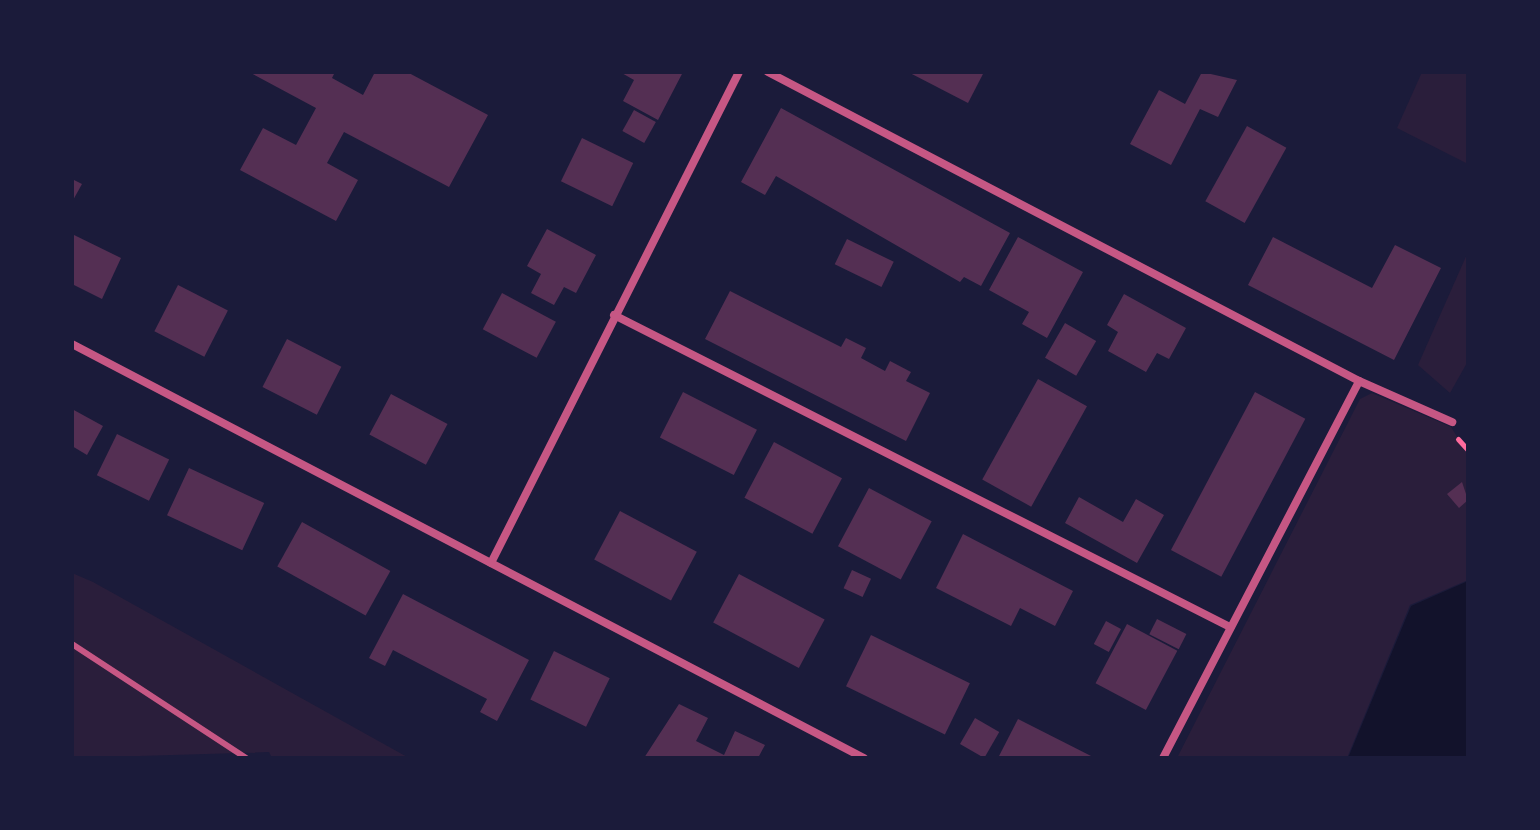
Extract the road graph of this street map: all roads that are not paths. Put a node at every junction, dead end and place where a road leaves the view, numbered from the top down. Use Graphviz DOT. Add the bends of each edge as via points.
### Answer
graph roads {
  1 [pos="739,72"];
  2 [pos="768,72"];
  3 [pos="614,315"];
  4 [pos="72,344"];
  5 [pos="1359,381"];
  6 [pos="1452,422"];
  7 [pos="491,563"];
  8 [pos="1230,627"];
  9 [pos="72,644"];
  10 [pos="246,758"];
  11 [pos="864,758"];
  12 [pos="1163,758"];
  1 -- 3 [label="street"];
  2 -- 5 [label="street"];
  3 -- 7 [label="street"];
  3 -- 8 [label="street"];
  4 -- 7 [label="street"];
  5 -- 6 [label="street"];
  5 -- 8 [label="street"];
  7 -- 11 [label="street"];
  8 -- 12 [label="street"];
  9 -- 10 [label="lane"];
}
